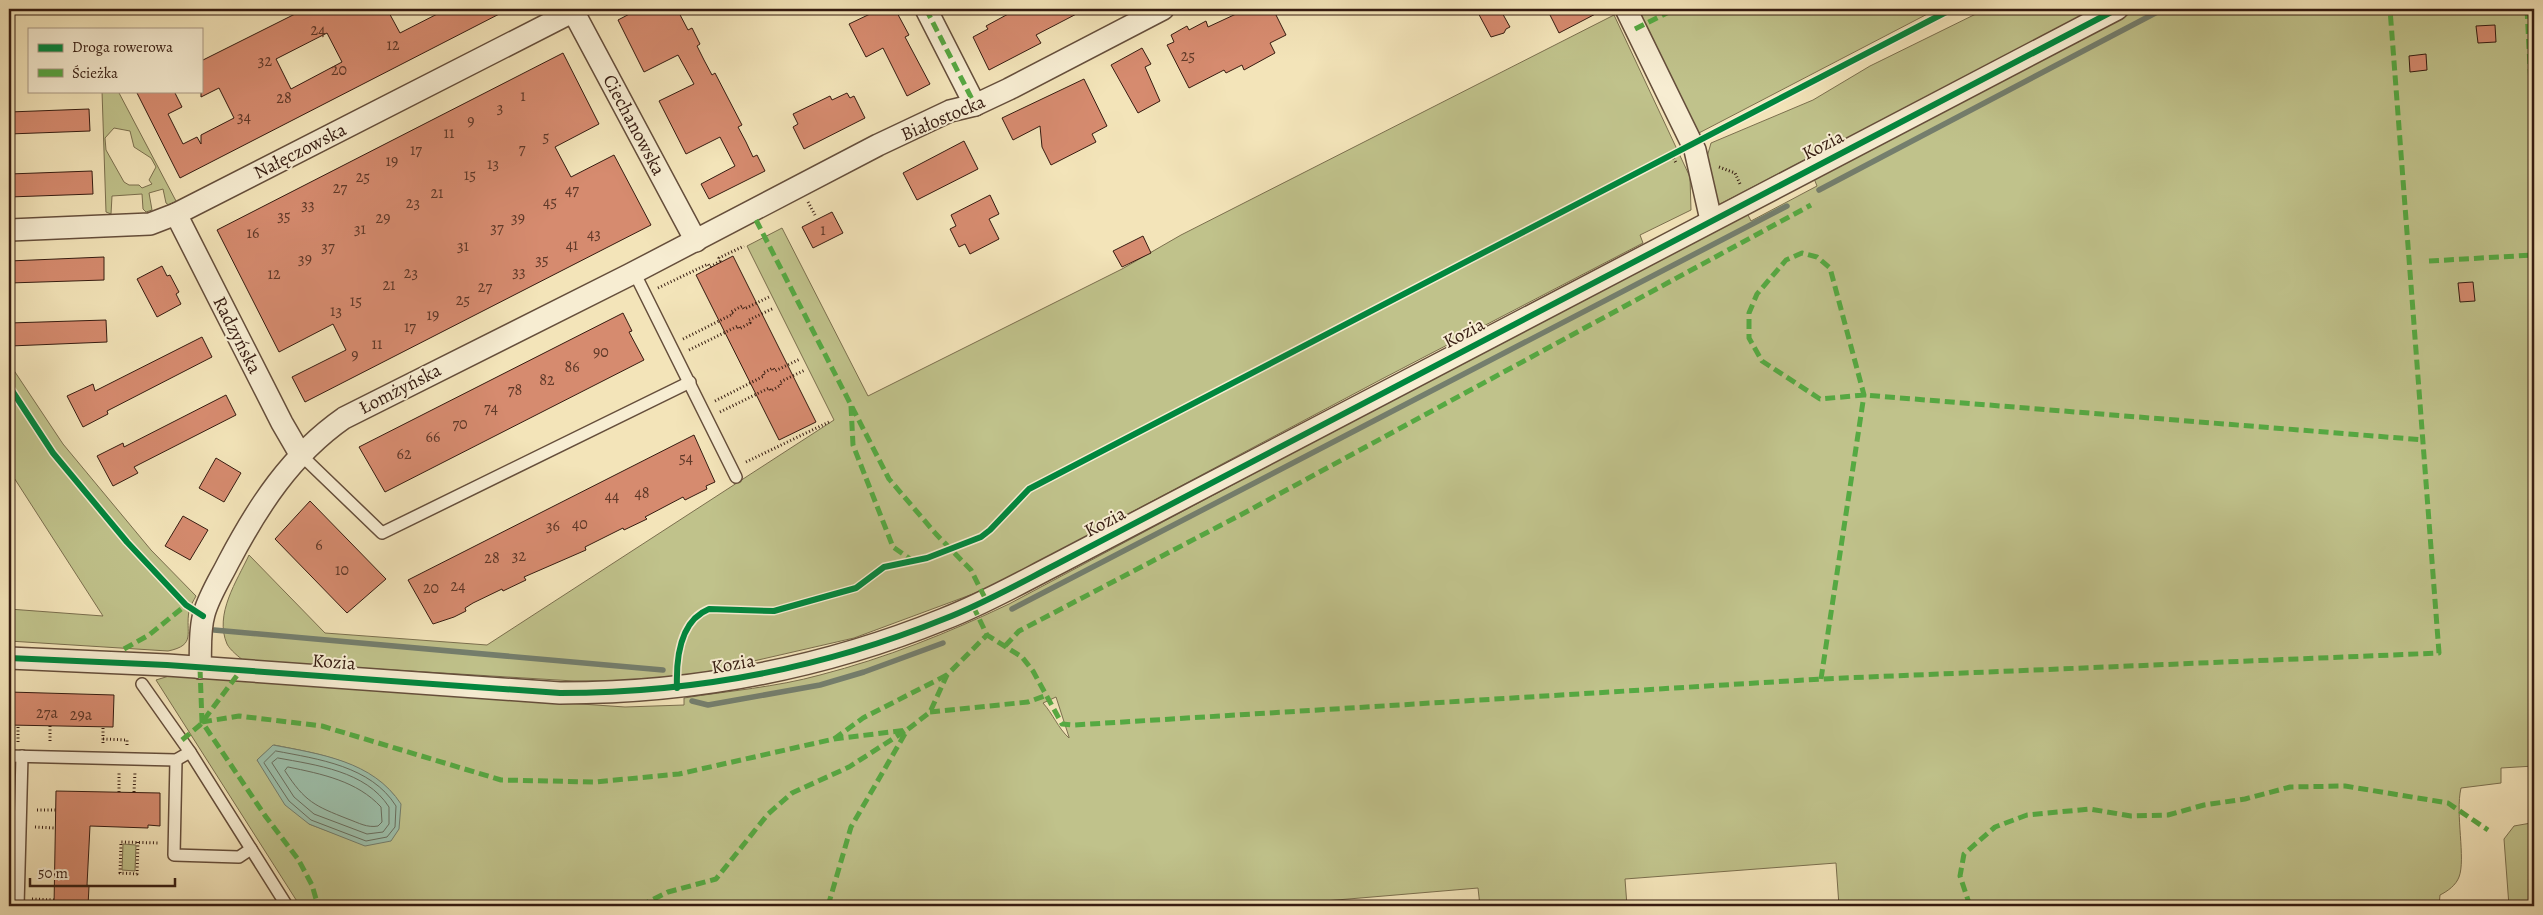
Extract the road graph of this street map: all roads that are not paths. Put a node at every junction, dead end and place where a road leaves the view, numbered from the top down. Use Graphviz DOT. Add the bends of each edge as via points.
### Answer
graph roads {
  1 [pos="926,9"];
  2 [pos="1163,9"];
  3 [pos="1626,9"];
  4 [pos="2117,9"];
  5 [pos="573,10"];
  6 [pos="975,105"];
  7 [pos="176,214"];
  8 [pos="1711,220"];
  9 [pos="723,227"];
  10 [pos="10,230"];
  11 [pos="696,241"];
  12 [pos="634,272"];
  13 [pos="690,382"];
  14 [pos="300,454"];
  15 [pos="734,473"];
  16 [pos="9,658"];
  17 [pos="200,668"];
  18 [pos="142,684"];
  19 [pos="20,751"];
  20 [pos="190,752"];
  21 [pos="9,756"];
  22 [pos="176,760"];
  23 [pos="251,849"];
  24 [pos="18,906"];
  25 [pos="287,906"];
  1 -- 6 [label="street"];
  2 -- 6 [label="street, Białostocka"];
  3 -- 8 [label="street" via="1695,150"];
  4 -- 8 [label="street, Kozia"];
  5 -- 7 [label="street, Nałęczowska"];
  5 -- 11 [label="street, Ciechanowska"];
  6 -- 9 [label="street, Białostocka" via="950,111 878,145"];
  7 -- 10 [label="street, Nałęczowska" via="150,224"];
  7 -- 14 [label="street, Radzyńska"];
  8 -- 17 [label="street, Kozia" via="1021,582 945,619 872,646 806,665 729,681 603,693 560,693"];
  9 -- 11 [label="street, Łomżyńska"];
  11 -- 12 [label="street, Łomżyńska"];
  12 -- 13 [label="lane"];
  12 -- 14 [label="street, Łomżyńska" via="350,414 327,429"];
  13 -- 14 [label="lane" via="382,533"];
  13 -- 15 [label="lane"];
  14 -- 17 [label="street, Łomżyńska" via="249,524 208,602 203,616"];
  16 -- 17 [label="street, Kozia"];
  18 -- 20 [label="lane"];
  19 -- 21 [label="lane"];
  19 -- 22 [label="lane"];
  19 -- 24 [label="lane"];
  20 -- 22 [label="lane"];
  20 -- 23 [label="lane"];
  22 -- 23 [label="lane" via="174,855 239,857"];
  23 -- 25 [label="lane"];
}
